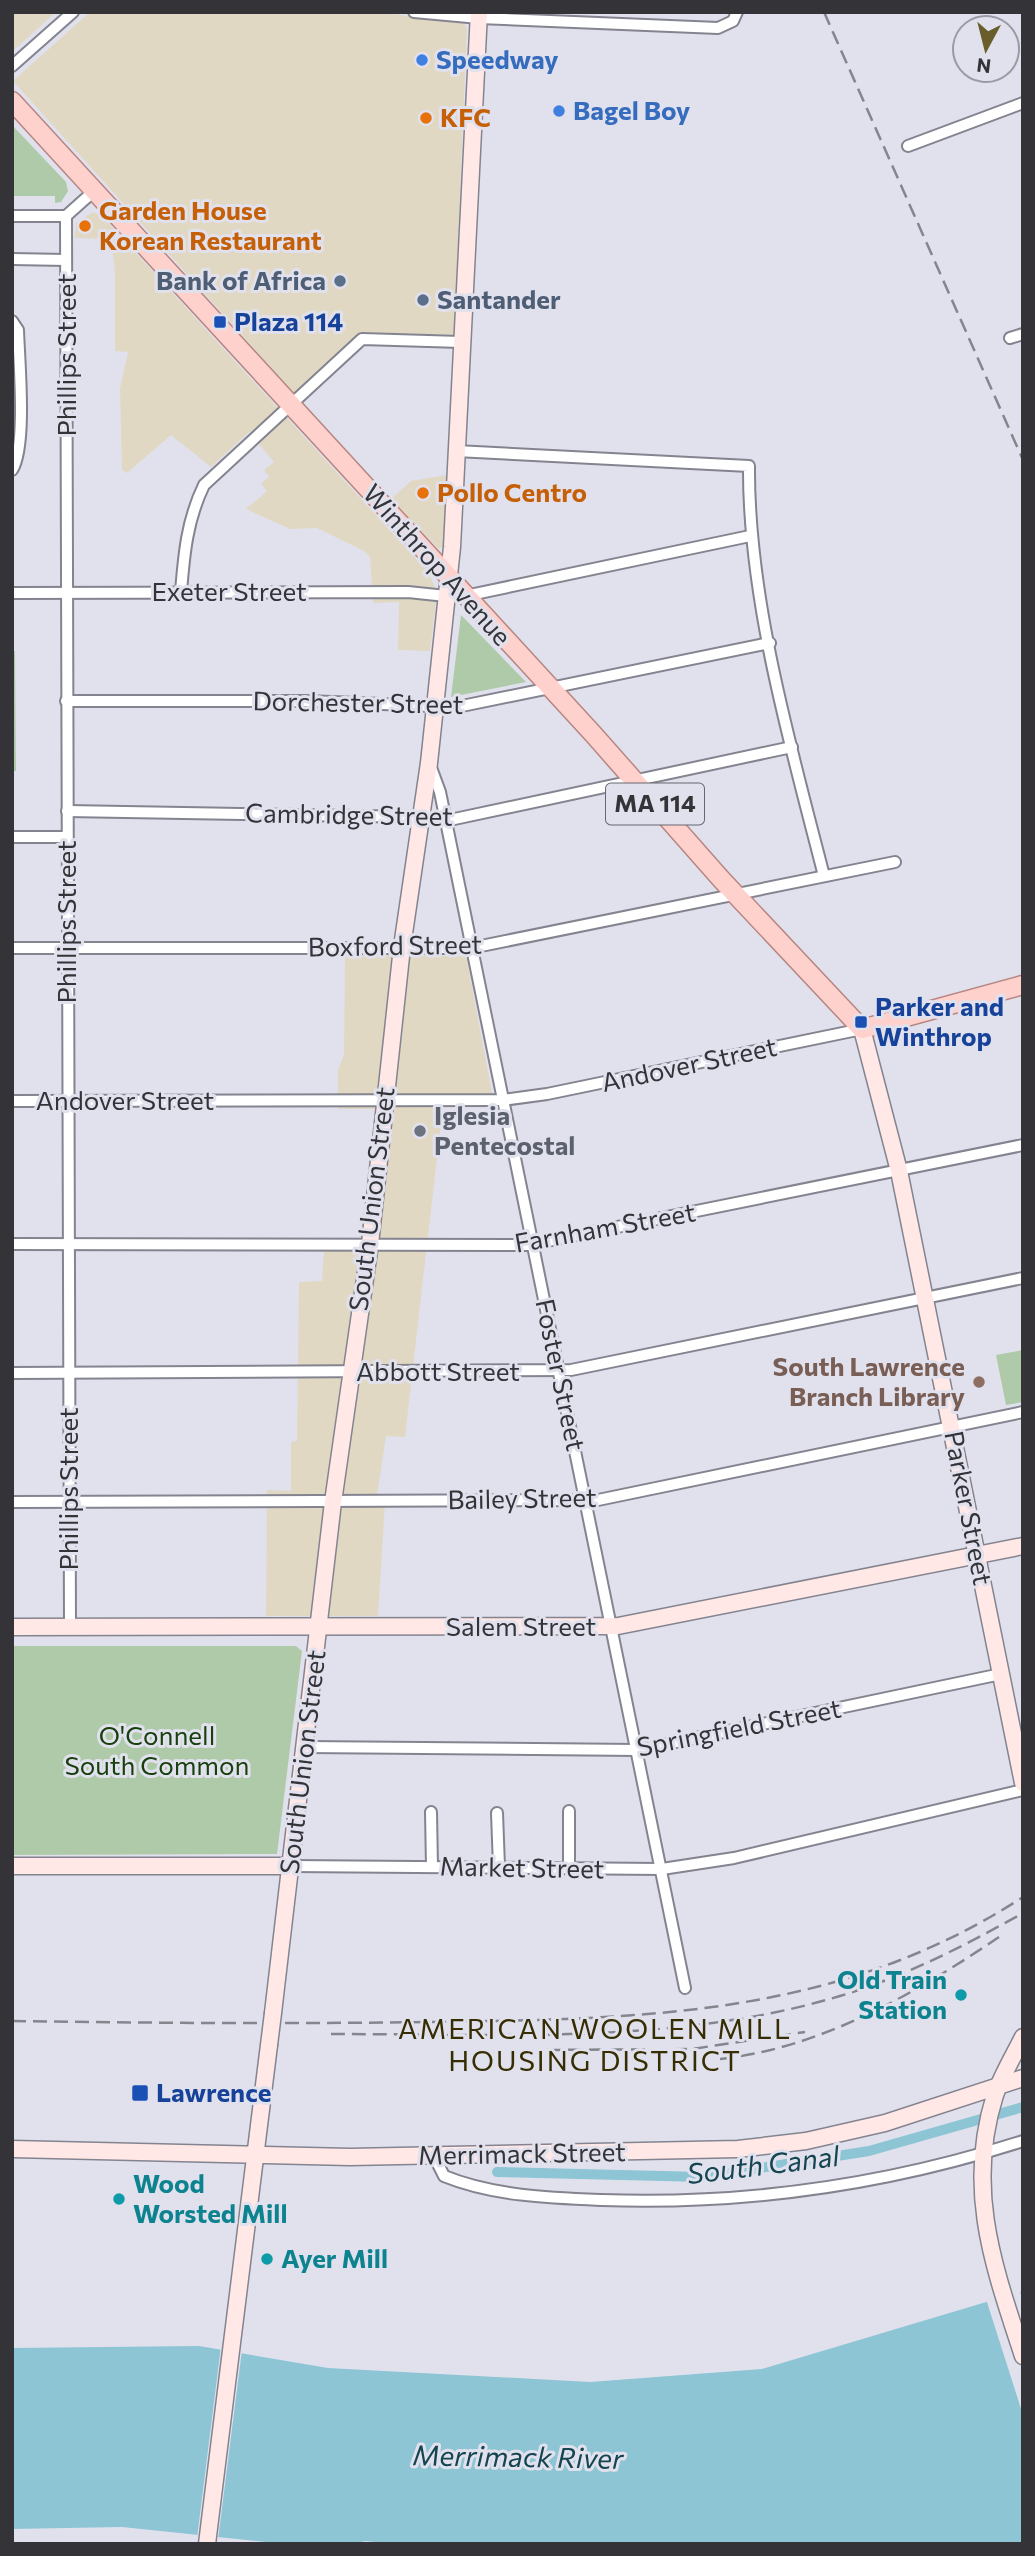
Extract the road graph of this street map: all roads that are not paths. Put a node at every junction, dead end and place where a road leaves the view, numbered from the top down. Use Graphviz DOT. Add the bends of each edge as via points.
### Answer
graph roads {
  1 [pos="73,12"];
  2 [pos="414,12"];
  3 [pos="737,12"];
  4 [pos="479,15"];
  5 [pos="12,66"];
  6 [pos="12,101"];
  7 [pos="1023,103"];
  8 [pos="908,146"];
  9 [pos="94,191"];
  10 [pos="12,216"];
  11 [pos="66,216"];
  12 [pos="12,259"];
  13 [pos="66,260"];
  14 [pos="12,321"];
  15 [pos="1023,334"];
  16 [pos="1010,338"];
  17 [pos="461,342"];
  18 [pos="291,405"];
  19 [pos="456,451"];
  20 [pos="12,470"];
  21 [pos="750,536"];
  22 [pos="449,578"];
  23 [pos="66,592"];
  24 [pos="181,592"];
  25 [pos="12,593"];
  26 [pos="446,596"];
  27 [pos="465,596"];
  28 [pos="770,643"];
  29 [pos="552,690"];
  30 [pos="66,701"];
  31 [pos="434,708"];
  32 [pos="792,747"];
  33 [pos="429,763"];
  34 [pos="633,780"];
  35 [pos="67,811"];
  36 [pos="421,817"];
  37 [pos="445,821"];
  38 [pos="66,837"];
  39 [pos="12,838"];
  40 [pos="895,862"];
  41 [pos="824,876"];
  42 [pos="735,894"];
  43 [pos="402,947"];
  44 [pos="12,948"];
  45 [pos="67,948"];
  46 [pos="471,948"];
  47 [pos="1023,985"];
  48 [pos="862,1029"];
  49 [pos="503,1100"];
  50 [pos="12,1101"];
  51 [pos="68,1101"];
  52 [pos="383,1102"];
  53 [pos="1023,1145"];
  54 [pos="899,1171"];
  55 [pos="12,1244"];
  56 [pos="68,1244"];
  57 [pos="370,1244"];
  58 [pos="532,1244"];
  59 [pos="1023,1278"];
  60 [pos="926,1298"];
  61 [pos="350,1371"];
  62 [pos="561,1371"];
  63 [pos="12,1373"];
  64 [pos="69,1373"];
  65 [pos="1023,1412"];
  66 [pos="953,1427"];
  67 [pos="585,1500"];
  68 [pos="12,1502"];
  69 [pos="69,1502"];
  70 [pos="333,1502"];
  71 [pos="1023,1546"];
  72 [pos="978,1555"];
  73 [pos="612,1626"];
  74 [pos="12,1627"];
  75 [pos="319,1627"];
  76 [pos="70,1628"];
  77 [pos="1001,1674"];
  78 [pos="305,1747"];
  79 [pos="638,1750"];
  80 [pos="1023,1783"];
  81 [pos="1023,1790"];
  82 [pos="569,1811"];
  83 [pos="431,1812"];
  84 [pos="497,1812"];
  85 [pos="12,1866"];
  86 [pos="290,1866"];
  87 [pos="432,1867"];
  88 [pos="499,1867"];
  89 [pos="569,1868"];
  90 [pos="662,1869"];
  91 [pos="685,1988"];
  92 [pos="1023,2038"];
  93 [pos="1023,2078"];
  94 [pos="997,2092"];
  95 [pos="1023,2141"];
  96 [pos="983,2148"];
  97 [pos="12,2149"];
  98 [pos="254,2154"];
  99 [pos="433,2154"];
  100 [pos="1023,2356"];
  101 [pos="207,2544"];
  1 -- 5 [label="street"];
  2 -- 4 [label="street"];
  3 -- 4 [label="street" via="733,21 718,27"];
  4 -- 17 [label="main road, South Union Street"];
  6 -- 9 [label="main road, Winthrop Avenue / MA 114"];
  7 -- 8 [label="street"];
  9 -- 11 [label="street"];
  9 -- 18 [label="main road, Winthrop Avenue / MA 114"];
  10 -- 11 [label="street"];
  11 -- 13 [label="street, Phillips Street"];
  12 -- 13 [label="street"];
  13 -- 23 [label="street, Phillips Street"];
  14 -- 20 [label="street" via="18,330 20,419 19,460"];
  15 -- 16 [label="street"];
  17 -- 18 [label="street" via="362,339"];
  17 -- 19 [label="main road, South Union Street"];
  18 -- 22 [label="main road, Winthrop Avenue / MA 114"];
  18 -- 24 [label="street" via="204,485 188,526"];
  19 -- 21 [label="street" via="749,466"];
  19 -- 22 [label="main road, South Union Street"];
  21 -- 27 [label="street"];
  21 -- 28 [label="street"];
  22 -- 26 [label="main road, South Union Street"];
  22 -- 27 [label="main road, Winthrop Avenue / MA 114"];
  23 -- 24 [label="street, Exeter Street"];
  23 -- 25 [label="street, Exeter Street"];
  23 -- 30 [label="street, Phillips Street"];
  24 -- 26 [label="street, Exeter Street"];
  26 -- 31 [label="main road, South Union Street"];
  27 -- 29 [label="main road, Winthrop Avenue / MA 114"];
  28 -- 29 [label="street, Dorchester Street"];
  28 -- 32 [label="street"];
  29 -- 31 [label="street, Dorchester Street"];
  29 -- 34 [label="main road, Winthrop Avenue / MA 114"];
  30 -- 31 [label="street, Dorchester Street" via="307,701"];
  30 -- 35 [label="street, Phillips Street"];
  31 -- 33 [label="main road, South Union Street"];
  32 -- 34 [label="street, Cambridge Street"];
  32 -- 41 [label="street"];
  33 -- 36 [label="main road, South Union Street"];
  33 -- 37 [label="street, Foster Street"];
  34 -- 37 [label="street, Cambridge Street"];
  34 -- 42 [label="main road, Winthrop Avenue / MA 114"];
  35 -- 36 [label="street, Cambridge Street"];
  35 -- 38 [label="street, Phillips Street"];
  36 -- 37 [label="street, Cambridge Street"];
  36 -- 43 [label="main road, South Union Street"];
  37 -- 46 [label="street, Foster Street"];
  38 -- 39 [label="street"];
  38 -- 45 [label="street, Phillips Street"];
  40 -- 41 [label="street, Boxford Street"];
  41 -- 42 [label="street, Boxford Street"];
  42 -- 46 [label="street, Boxford Street"];
  42 -- 48 [label="main road, Winthrop Avenue / MA 114"];
  43 -- 45 [label="street, Boxford Street"];
  43 -- 46 [label="street, Boxford Street"];
  43 -- 52 [label="main road, South Union Street"];
  44 -- 45 [label="street, Boxford Street"];
  45 -- 51 [label="street, Phillips Street"];
  46 -- 49 [label="street, Foster Street"];
  47 -- 48 [label="main road, Andover Street"];
  48 -- 49 [label="street, Andover Street"];
  48 -- 54 [label="main road, Parker Street / MA 114"];
  49 -- 52 [label="street, Andover Street"];
  49 -- 58 [label="street, Foster Street"];
  50 -- 51 [label="street, Andover Street"];
  51 -- 52 [label="street, Andover Street"];
  51 -- 56 [label="street, Phillips Street"];
  52 -- 57 [label="main road, South Union Street"];
  53 -- 54 [label="street, Farnham Street"];
  54 -- 58 [label="street, Farnham Street"];
  54 -- 60 [label="main road, Parker Street / MA 114"];
  55 -- 56 [label="street, Farnham Street"];
  56 -- 57 [label="street, Farnham Street"];
  56 -- 64 [label="street, Phillips Street"];
  57 -- 58 [label="street, Farnham Street"];
  57 -- 61 [label="main road, South Union Street"];
  58 -- 62 [label="street, Foster Street"];
  59 -- 60 [label="street, Abbott Street"];
  60 -- 62 [label="street, Abbott Street"];
  60 -- 66 [label="main road, Parker Street / MA 114"];
  61 -- 62 [label="street, Abbott Street"];
  61 -- 64 [label="street, Abbott Street"];
  61 -- 70 [label="main road, South Union Street"];
  62 -- 67 [label="street, Foster Street"];
  63 -- 64 [label="street, Abbott Street"];
  64 -- 69 [label="street, Phillips Street"];
  65 -- 66 [label="street, Bailey Street"];
  66 -- 67 [label="street, Bailey Street"];
  66 -- 72 [label="main road, Parker Street / MA 114"];
  67 -- 70 [label="street, Bailey Street"];
  67 -- 73 [label="street, Foster Street"];
  68 -- 69 [label="street, Bailey Street"];
  69 -- 70 [label="street, Bailey Street"];
  69 -- 76 [label="street, Phillips Street"];
  70 -- 75 [label="main road, South Union Street"];
  71 -- 72 [label="main road, Salem Street"];
  72 -- 73 [label="main road, Salem Street"];
  72 -- 77 [label="main road, Parker Street / MA 114"];
  73 -- 75 [label="main road, Salem Street"];
  73 -- 79 [label="street, Foster Street"];
  74 -- 76 [label="main road, Salem Street"];
  75 -- 76 [label="main road, Salem Street"];
  75 -- 78 [label="main road, South Union Street"];
  77 -- 79 [label="street, Springfield Street"];
  77 -- 80 [label="main road, Parker Street / MA 114"];
  78 -- 79 [label="street, Springfield Street"];
  78 -- 86 [label="main road, South Union Street"];
  79 -- 90 [label="street, Foster Street"];
  81 -- 90 [label="street, Market Street" via="734,1858"];
  82 -- 89 [label="street"];
  83 -- 87 [label="street"];
  84 -- 88 [label="street"];
  85 -- 86 [label="main road, Market Street"];
  86 -- 87 [label="street, Market Street"];
  86 -- 98 [label="main road, South Union Street, bridge"];
  87 -- 88 [label="street, Market Street"];
  88 -- 89 [label="street, Market Street"];
  89 -- 90 [label="street, Market Street"];
  90 -- 91 [label="street, Foster Street"];
  92 -- 94 [label="main road"];
  93 -- 94 [label="main road, Merrimack Street"];
  94 -- 96 [label="main road"];
  94 -- 99 [label="main road, Merrimack Street" via="806,2141 673,2152"];
  95 -- 96 [label="street"];
  96 -- 99 [label="street" via="817,2190 740,2199 646,2201 538,2195 463,2184 444,2176"];
  96 -- 100 [label="main road" via="981,2195 995,2269"];
  97 -- 98 [label="main road, Merrimack Street"];
  98 -- 99 [label="main road, Merrimack Street"];
  98 -- 101 [label="main road, South Union Street"];
}
